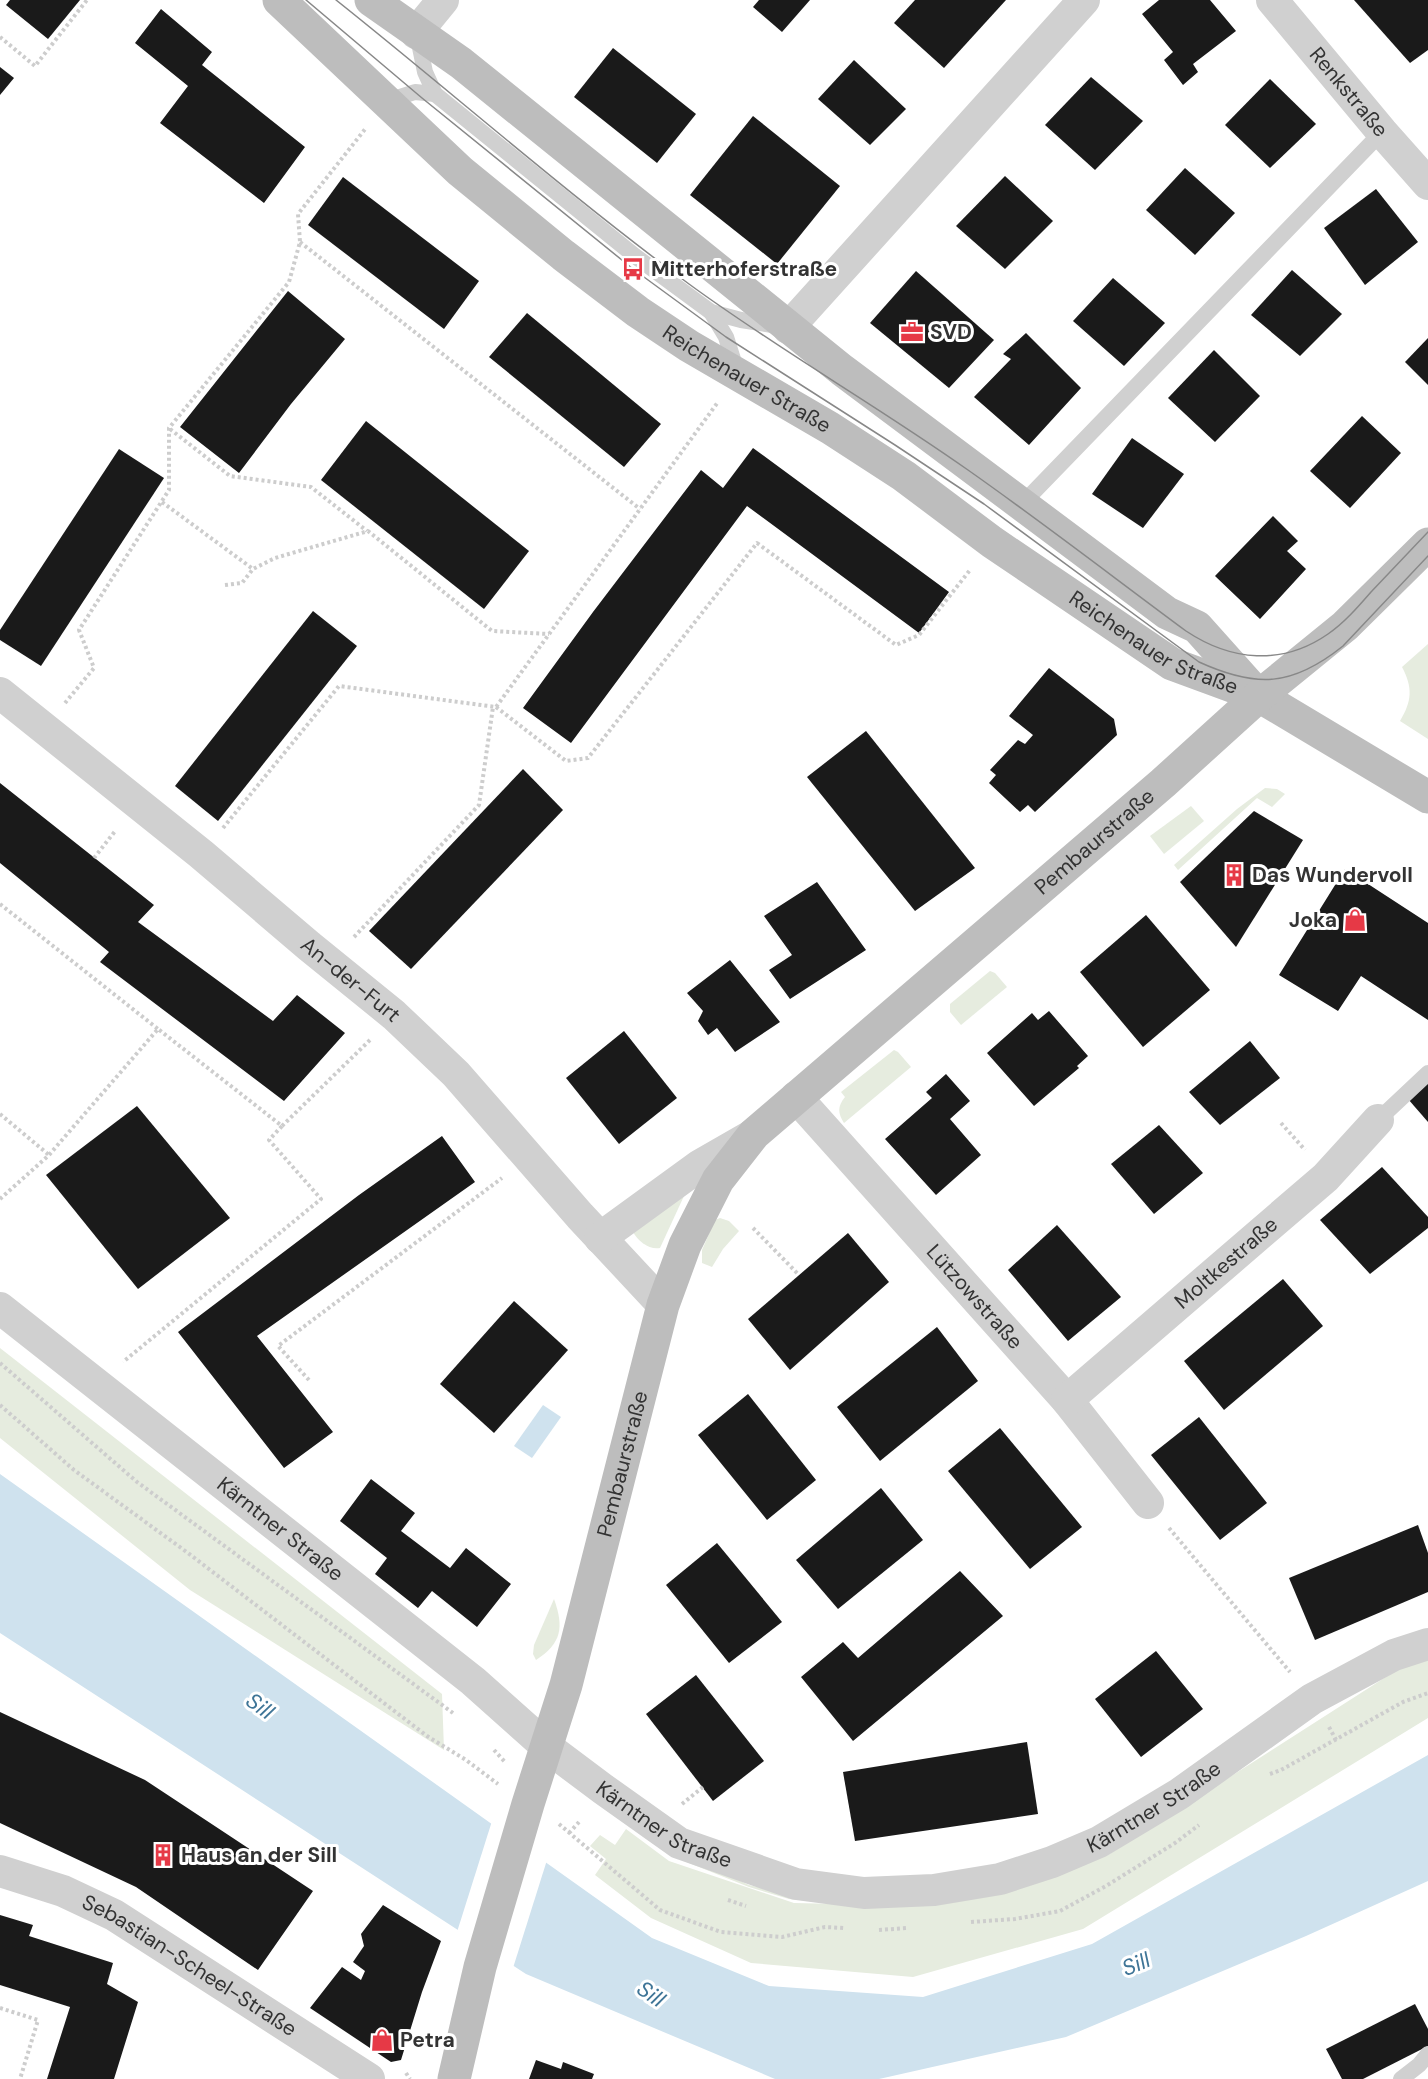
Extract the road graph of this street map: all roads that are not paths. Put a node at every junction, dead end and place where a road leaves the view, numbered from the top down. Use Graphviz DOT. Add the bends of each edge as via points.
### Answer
graph roads {
  1 [pos="279,0"];
  2 [pos="371,0"];
  3 [pos="443,0"];
  4 [pos="1084,0"];
  5 [pos="1272,0"];
  6 [pos="417,33"];
  7 [pos="435,94"];
  8 [pos="379,111"];
  9 [pos="1382,132"];
  10 [pos="1428,184"];
  11 [pos="711,312"];
  12 [pos="788,328"];
  13 [pos="730,385"];
  14 [pos="1021,505"];
  15 [pos="1428,544"];
  16 [pos="0,693"];
  17 [pos="1259,696"];
  18 [pos="1428,797"];
  19 [pos="1428,1073"];
  20 [pos="796,1097"];
  21 [pos="1378,1120"];
  22 [pos="754,1134"];
  23 [pos="600,1238"];
  24 [pos="663,1305"];
  25 [pos="0,1308"];
  26 [pos="1067,1400"];
  27 [pos="1148,1503"];
  28 [pos="1428,1644"];
  29 [pos="547,1747"];
  30 [pos="0,1871"];
  31 [pos="1428,2054"];
  32 [pos="369,2079"];
  33 [pos="454,2079"];
  34 [pos="1401,2079"];
  1 -- 8 [label="street, Reichenauer Straße"];
  2 -- 6 [label="street, Reichenauer Straße"];
  3 -- 6 [label="street"];
  4 -- 12 [label="street"];
  5 -- 9 [label="street, Renkstraße"];
  6 -- 7 [label="lane" via="425,72"];
  6 -- 12 [label="street, Reichenauer Straße" via="460,63"];
  7 -- 8 [label="lane" via="415,92"];
  7 -- 11 [label="lane" via="634,256"];
  8 -- 13 [label="street, Reichenauer Straße" via="572,262 689,346"];
  9 -- 10 [label="street, Renkstraße"];
  9 -- 14 [label="lane"];
  11 -- 12 [label="lane"];
  11 -- 13 [label="lane" via="726,337"];
  12 -- 14 [label="street, Reichenauer Straße"];
  13 -- 17 [label="street, Reichenauer Straße" via="830,428 1172,664"];
  14 -- 17 [label="street, Reichenauer Straße" via="1167,613 1197,627"];
  15 -- 17 [label="street, Pembaurstraße" via="1346,626"];
  16 -- 23 [label="street, An-der-Furt" via="394,1015 456,1074"];
  17 -- 18 [label="street, Reichenauer Straße"];
  17 -- 20 [label="street, Pembaurstraße"];
  19 -- 21 [label="lane"];
  20 -- 22 [label="street, Pembaurstraße"];
  20 -- 26 [label="street, Lützowstraße"];
  21 -- 26 [label="street, Moltkestraße" via="1326,1177"];
  22 -- 23 [label="street, Pembaurstraße" via="699,1166"];
  22 -- 24 [label="street, Pembaurstraße" via="718,1180 685,1245"];
  23 -- 24 [label="street, An-der-Furt"];
  24 -- 29 [label="street, Pembaurstraße"];
  25 -- 29 [label="street, Kärntner Straße" via="486,1691"];
  26 -- 27 [label="street, Lützowstraße"];
  28 -- 29 [label="street, Kärntner Straße" via="1394,1655 1312,1699 1179,1794 1099,1842 1000,1879 934,1890 864,1893 796,1884 679,1843"];
  29 -- 33 [label="street, Pembaurstraße" via="540,1815 480,1967"];
  30 -- 32 [label="street, Sebastian-Scheel-Straße" via="63,1891 114,1915"];
  31 -- 34 [label="lane"];
}
